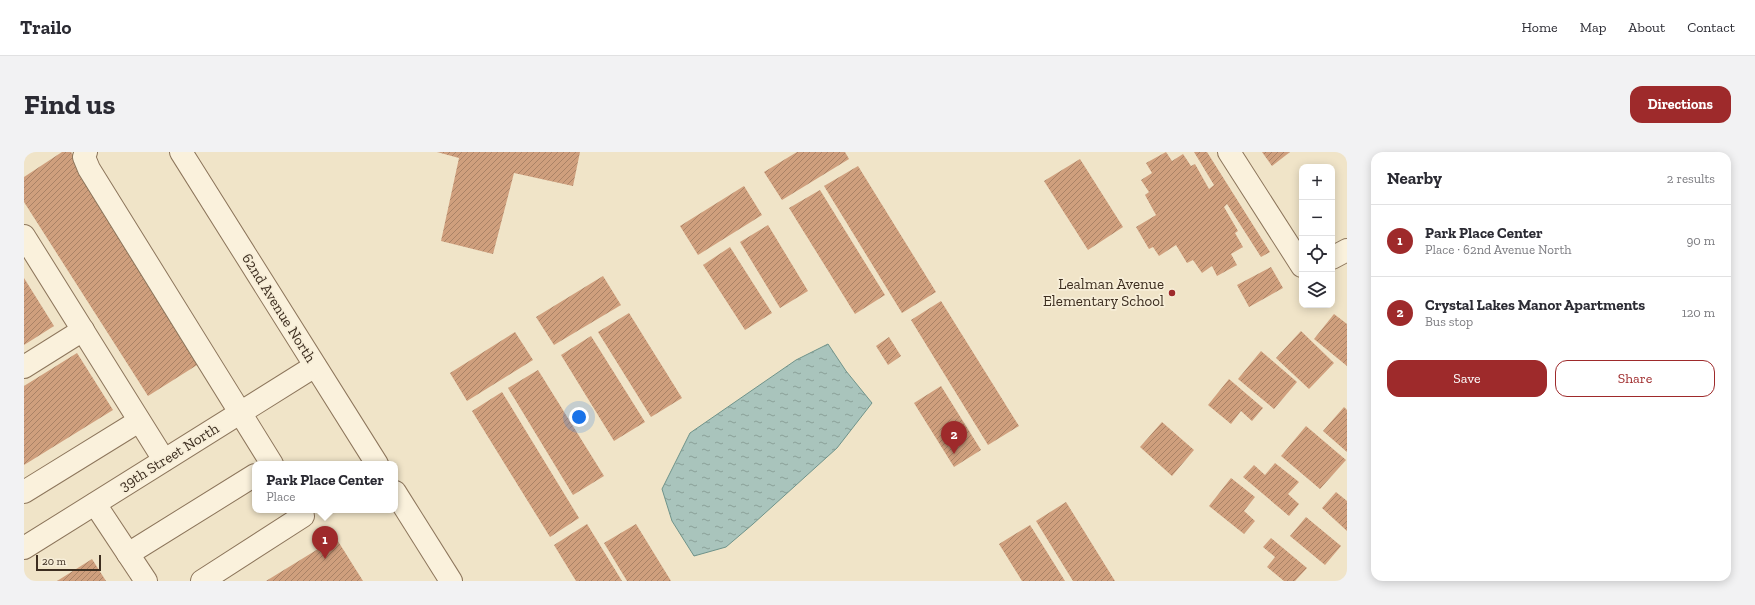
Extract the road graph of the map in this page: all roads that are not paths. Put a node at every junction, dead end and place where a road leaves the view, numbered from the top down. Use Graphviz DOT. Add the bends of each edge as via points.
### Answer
graph roads {
  1 [pos="181,152"];
  2 [pos="1229,152"];
  3 [pos="85,155"];
  4 [pos="24,236"];
  5 [pos="1347,250"];
  6 [pos="1335,256"];
  7 [pos="1299,261"];
  8 [pos="82,330"];
  9 [pos="315,366"];
  10 [pos="24,367"];
  11 [pos="240,413"];
  12 [pos="139,421"];
  13 [pos="164,460"];
  14 [pos="270,461"];
  15 [pos="375,461"];
  16 [pos="252,476"];
  17 [pos="24,492"];
  18 [pos="398,497"];
  19 [pos="95,504"];
  20 [pos="302,513"];
  21 [pos="27,539"];
  22 [pos="128,554"];
  23 [pos="146,581"];
  24 [pos="202,581"];
  25 [pos="451,581"];
  1 -- 9 [label="street, 62nd Avenue North"];
  2 -- 7 [label="street"];
  3 -- 11 [label="street" via="89,169"];
  4 -- 8 [label="street"];
  5 -- 6 [label="street"];
  8 -- 10 [label="street"];
  8 -- 12 [label="street"];
  9 -- 11 [label="street, 39th Street North"];
  9 -- 15 [label="street, 62nd Avenue North"];
  11 -- 13 [label="street, 39th Street North"];
  11 -- 14 [label="street"];
  12 -- 13 [label="street"];
  12 -- 17 [label="street"];
  13 -- 19 [label="street, 39th Street North"];
  16 -- 22 [label="street"];
  18 -- 25 [label="street"];
  19 -- 21 [label="street, 39th Street North"];
  19 -- 22 [label="street"];
  20 -- 24 [label="street" via="303,516"];
  22 -- 23 [label="street"];
}
